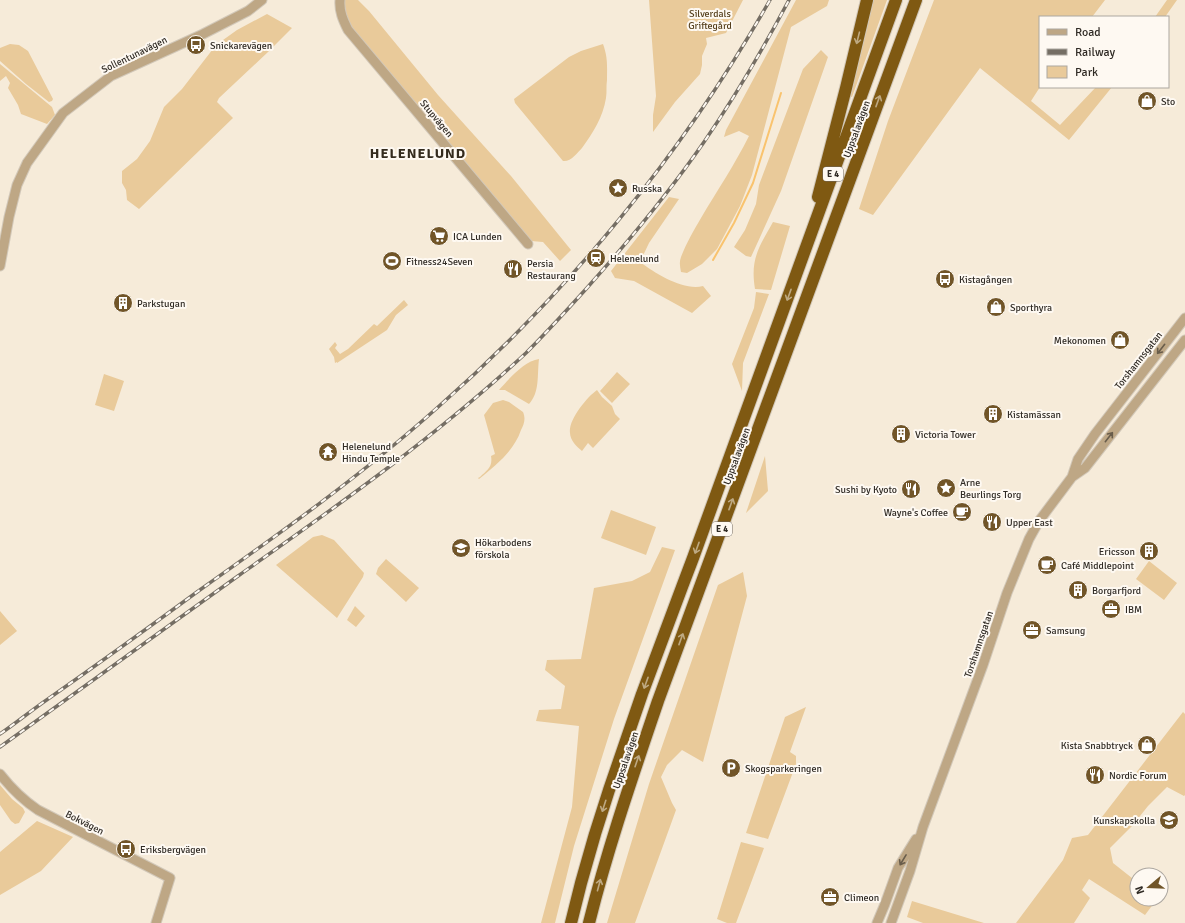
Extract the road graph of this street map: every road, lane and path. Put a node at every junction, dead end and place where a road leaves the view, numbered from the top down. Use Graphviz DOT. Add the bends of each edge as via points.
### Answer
graph roads {
  1 [pos="262,0"];
  2 [pos="340,0"];
  3 [pos="867,0"];
  4 [pos="896,0"];
  5 [pos="917,0"];
  6 [pos="528,244"];
  7 [pos="802,258"];
  8 [pos="0,266"];
  9 [pos="1185,318"];
  10 [pos="1185,340"];
  11 [pos="1072,477"];
  12 [pos="0,774"];
  13 [pos="923,827"];
  14 [pos="156,923"];
  15 [pos="571,923"];
  16 [pos="589,923"];
  17 [pos="877,923"];
  18 [pos="891,923"];
  1 -- 8 [label="street, Sollentunavägen" via="248,11 203,34 110,76 63,114 27,163 17,185"];
  2 -- 6 [label="street, Stupvägen" via="339,6 348,30"];
  3 -- 7 [label="highway, one-way"];
  4 -- 7 [label="highway, Uppsalavägen / E 4"];
  16 -- 5 [label="highway, Uppsalavägen / E 4, one-way" via="625,797 658,701"];
  7 -- 15 [label="highway, Uppsalavägen / E 4, one-way" via="614,775"];
  9 -- 11 [label="street, Torshamnsgatan, one-way" via="1095,434 1078,459"];
  11 -- 10 [label="street, Torshamnsgatan, one-way" via="1085,468"];
  11 -- 13 [label="street, Torshamnsgatan" via="1039,521 1024,553"];
  12 -- 14 [label="street, Bokvägen" via="10,787 38,810 170,878"];
  13 -- 17 [label="street, Torshamnsgatan, one-way" via="898,868"];
  13 -- 18 [label="street, Torshamnsgatan"];
}
